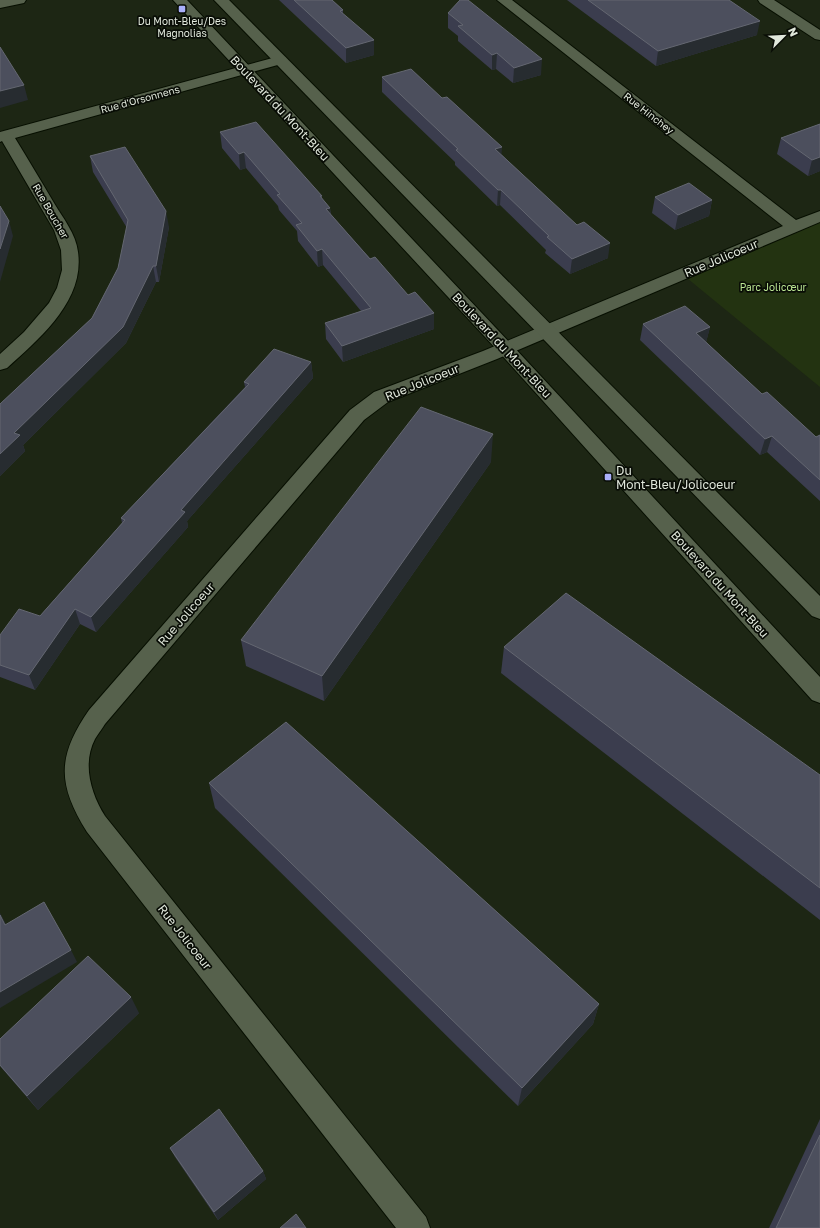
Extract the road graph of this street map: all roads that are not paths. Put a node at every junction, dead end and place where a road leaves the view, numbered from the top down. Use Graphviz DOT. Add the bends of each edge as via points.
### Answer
graph roads {
  1 [pos="19,0"];
  2 [pos="180,0"];
  3 [pos="221,0"];
  4 [pos="504,0"];
  5 [pos="765,0"];
  6 [pos="0,4"];
  7 [pos="820,36"];
  8 [pos="280,60"];
  9 [pos="245,70"];
  10 [pos="3,136"];
  11 [pos="820,216"];
  12 [pos="795,227"];
  13 [pos="546,330"];
  14 [pos="505,348"];
  15 [pos="0,364"];
  16 [pos="820,610"];
  17 [pos="820,693"];
  18 [pos="415,1228"];
  1 -- 6 [label="street"];
  2 -- 9 [label="street, Boulevard du Mont-Bleu"];
  3 -- 8 [label="street"];
  4 -- 12 [label="street, Rue Hinchey"];
  5 -- 7 [label="street"];
  8 -- 9 [label="street, Rue d'Orsonnens"];
  8 -- 13 [label="street"];
  9 -- 10 [label="street, Rue d'Orsonnens"];
  9 -- 14 [label="street, Boulevard du Mont-Bleu"];
  10 -- 15 [label="street, Rue Boucher" via="62,230 69,243 72,259 70,276 58,304 30,338"];
  11 -- 12 [label="street, Rue Jolicoeur"];
  12 -- 13 [label="street, Rue Jolicoeur"];
  13 -- 14 [label="street, Rue Jolicoeur"];
  13 -- 16 [label="street"];
  14 -- 17 [label="street, Boulevard du Mont-Bleu"];
  14 -- 18 [label="street, Rue Jolicoeur" via="381,397 357,415 97,717 84,736 77,756 80,791 85,807 96,824"];
}
